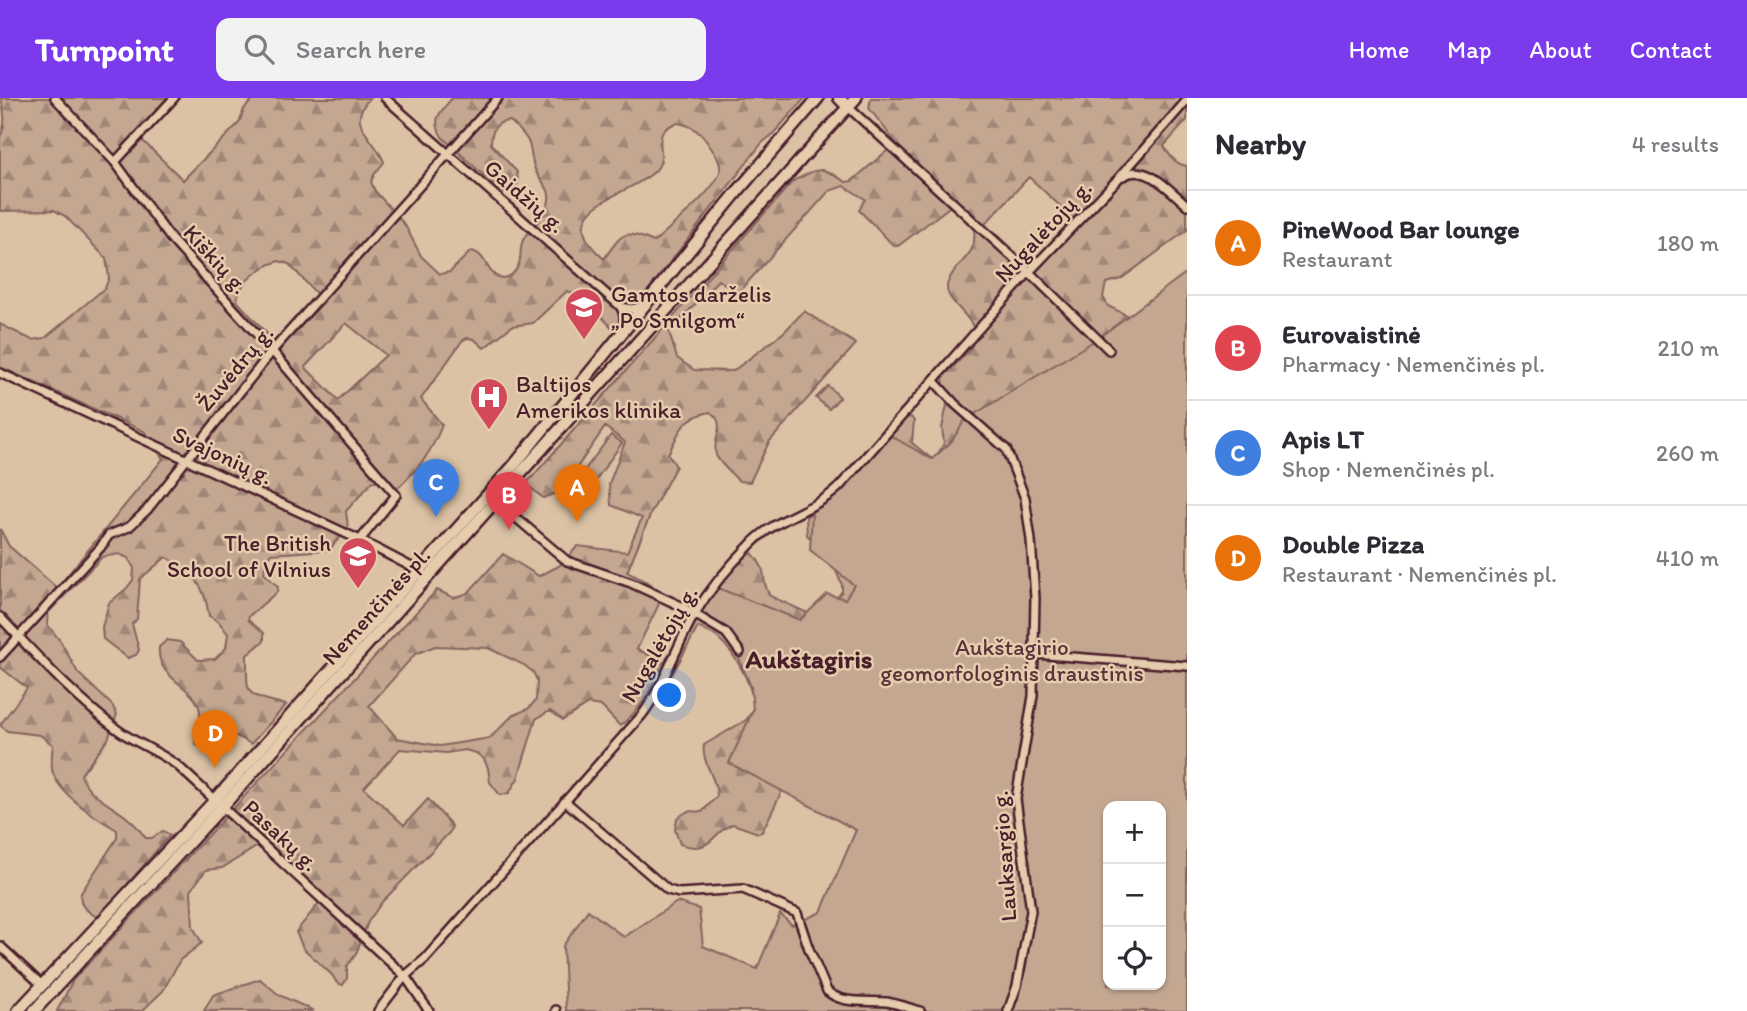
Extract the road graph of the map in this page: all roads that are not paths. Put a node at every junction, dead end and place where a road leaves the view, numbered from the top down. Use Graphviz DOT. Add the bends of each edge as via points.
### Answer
graph roads {
  1 [pos="55,98"];
  2 [pos="174,98"];
  3 [pos="385,98"];
  4 [pos="498,98"];
  5 [pos="818,98"];
  6 [pos="839,98"];
  7 [pos="856,98"];
  8 [pos="1187,100"];
  9 [pos="848,107"];
  10 [pos="447,153"];
  11 [pos="115,162"];
  12 [pos="1118,179"];
  13 [pos="1187,205"];
  14 [pos="1029,272"];
  15 [pos="645,306"];
  16 [pos="621,307"];
  17 [pos="624,331"];
  18 [pos="1109,350"];
  19 [pos="272,351"];
  20 [pos="0,373"];
  21 [pos="934,381"];
  22 [pos="188,459"];
  23 [pos="495,500"];
  24 [pos="360,540"];
  25 [pos="424,573"];
  26 [pos="695,614"];
  27 [pos="0,617"];
  28 [pos="19,637"];
  29 [pos="740,652"];
  30 [pos="1034,654"];
  31 [pos="0,657"];
  32 [pos="1187,666"];
  33 [pos="565,800"];
  34 [pos="218,804"];
  35 [pos="0,946"];
  36 [pos="405,975"];
  37 [pos="43,986"];
  38 [pos="18,1011"];
  39 [pos="34,1011"];
  40 [pos="378,1011"];
  41 [pos="429,1011"];
  42 [pos="920,1011"];
  43 [pos="1007,1011"];
  1 -- 11 [label="street, Kiškių g."];
  2 -- 11 [label="street"];
  3 -- 10 [label="street, Gaidžių g."];
  4 -- 10 [label="street, Žuvėdrų g."];
  5 -- 15 [label="main road, Nemenčinės pl."];
  6 -- 9 [label="main road"];
  7 -- 9 [label="main road, Nemenčinės pl."];
  8 -- 12 [label="street, Nugalėtojų g."];
  9 -- 14 [label="street"];
  9 -- 23 [label="main road, Nemenčinės pl."];
  10 -- 16 [label="street, Gaidžių g."];
  10 -- 19 [label="street, Žuvėdrų g."];
  11 -- 19 [label="street, Kiškių g." via="171,239"];
  12 -- 13 [label="street" via="1129,172 1143,172"];
  12 -- 14 [label="street, Nugalėtojų g."];
  14 -- 18 [label="street"];
  14 -- 21 [label="street, Nugalėtojų g."];
  15 -- 16 [label="street"];
  15 -- 17 [label="main road, Nemenčinės pl."];
  16 -- 17 [label="street"];
  17 -- 25 [label="main road, Nemenčinės pl."];
  19 -- 22 [label="street, Žuvėdrų g."];
  19 -- 24 [label="street, Kiškių g." via="396,495"];
  20 -- 22 [label="street, Svajonių g."];
  21 -- 26 [label="street, Nugalėtojų g." via="832,494 751,543"];
  21 -- 30 [label="street, Lauksargio g." via="1006,449 1025,498 1035,598"];
  22 -- 24 [label="street, Svajonių g."];
  22 -- 28 [label="street, Žuvėdrų g." via="147,510 128,527 109,535"];
  23 -- 25 [label="main road, Nemenčinės pl."];
  23 -- 26 [label="street" via="568,561 631,583"];
  24 -- 25 [label="street, Svajonių g."];
  25 -- 34 [label="main road, Nemenčinės pl."];
  26 -- 29 [label="street" via="726,633"];
  26 -- 33 [label="street, Nugalėtojų g." via="652,701"];
  27 -- 28 [label="street, Pasakų g."];
  28 -- 31 [label="street, Žuvėdrų g."];
  28 -- 34 [label="street, Pasakų g." via="118,730 164,755"];
  30 -- 32 [label="street"];
  30 -- 43 [label="street, Lauksargio g." via="1033,696 1016,799 1031,911 1017,986"];
  33 -- 36 [label="street, Nugalėtojų g." via="425,959"];
  33 -- 42 [label="street" via="668,890 743,889 797,913 808,949 831,995"];
  34 -- 36 [label="street, Pasakų g."];
  34 -- 37 [label="main road, Nemenčinės pl."];
  34 -- 39 [label="main road, Nemenčinės pl."];
  35 -- 37 [label="street"];
  36 -- 40 [label="street, Nugalėtojų g."];
  36 -- 41 [label="street, Pasakų g."];
  37 -- 38 [label="main road, Nemenčinės pl."];
}
